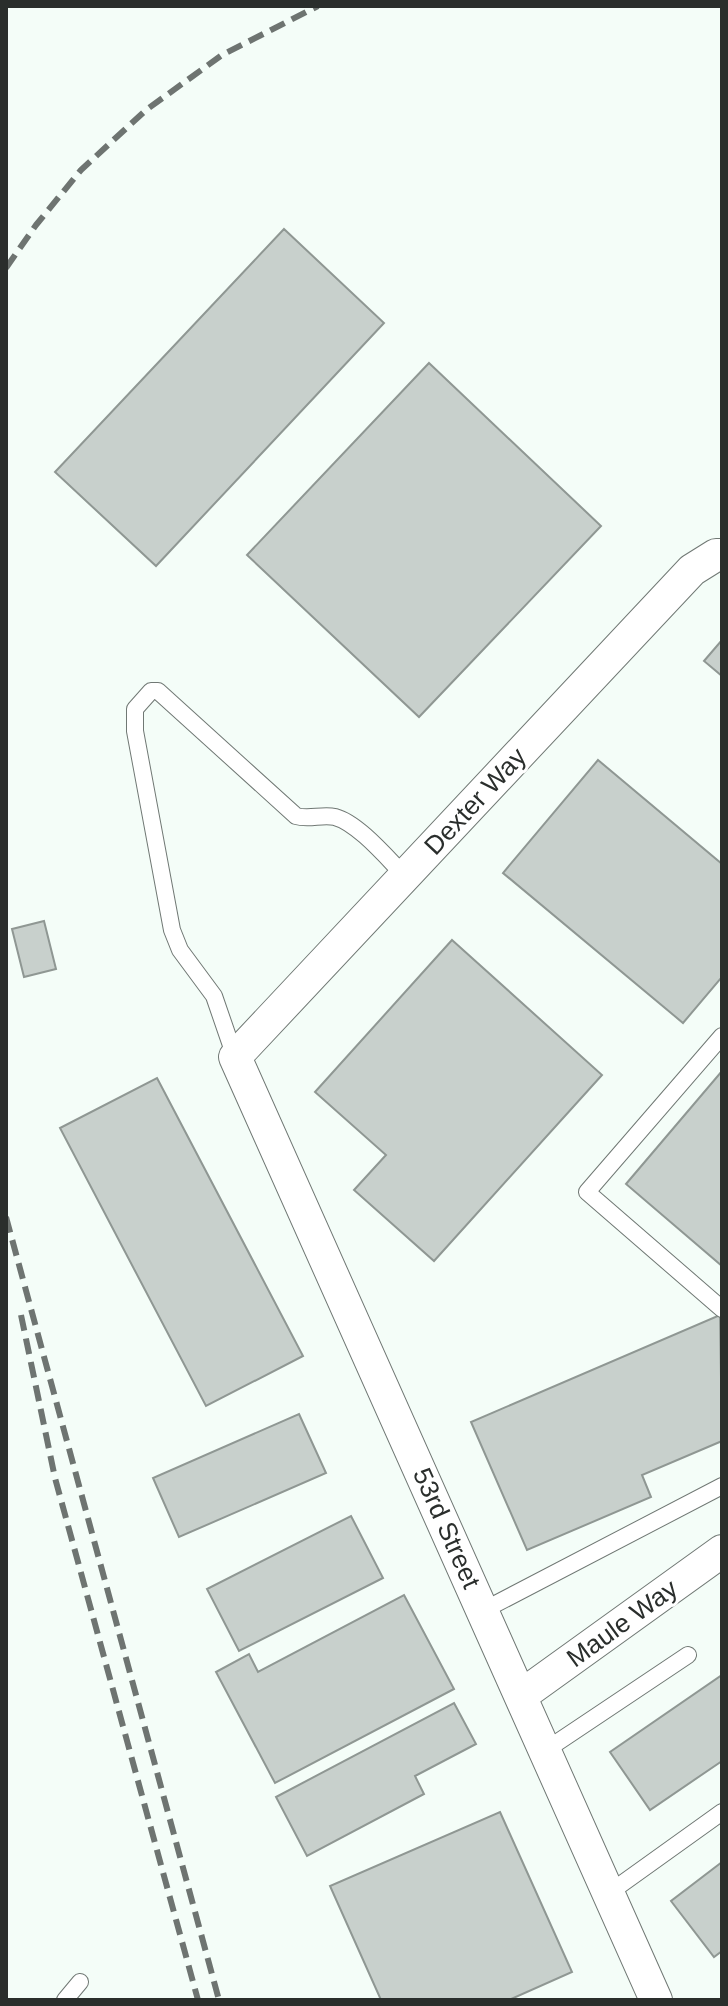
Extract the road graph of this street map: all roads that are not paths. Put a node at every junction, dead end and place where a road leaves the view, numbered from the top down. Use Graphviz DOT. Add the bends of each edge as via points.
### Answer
graph roads {
  1 [pos="722,555"];
  2 [pos="405,876"];
  3 [pos="722,1036"];
  4 [pos="235,1057"];
  5 [pos="722,1309"];
  6 [pos="722,1486"];
  7 [pos="722,1551"];
  8 [pos="484,1610"];
  9 [pos="688,1655"];
  10 [pos="522,1695"];
  11 [pos="546,1750"];
  12 [pos="722,1812"];
  13 [pos="609,1893"];
  14 [pos="80,1982"];
  15 [pos="65,2000"];
  16 [pos="656,2000"];
  1 -- 2 [label="street, Dexter Way" via="692,570"];
  2 -- 4 [label="street, Dexter Way"];
  2 -- 4 [label="lane" via="342,820 296,816 158,691 151,691 135,709 135,731 172,930 214,996"];
  3 -- 5 [label="lane" via="587,1192"];
  4 -- 8 [label="street, 53rd Street"];
  6 -- 8 [label="lane"];
  7 -- 10 [label="street, Maule Way"];
  8 -- 10 [label="street, 53rd Street"];
  9 -- 11 [label="lane"];
  10 -- 11 [label="street, 53rd Street"];
  11 -- 13 [label="street, 53rd Street"];
  12 -- 13 [label="lane"];
  13 -- 16 [label="street, 53rd Street"];
  14 -- 15 [label="lane"];
}
